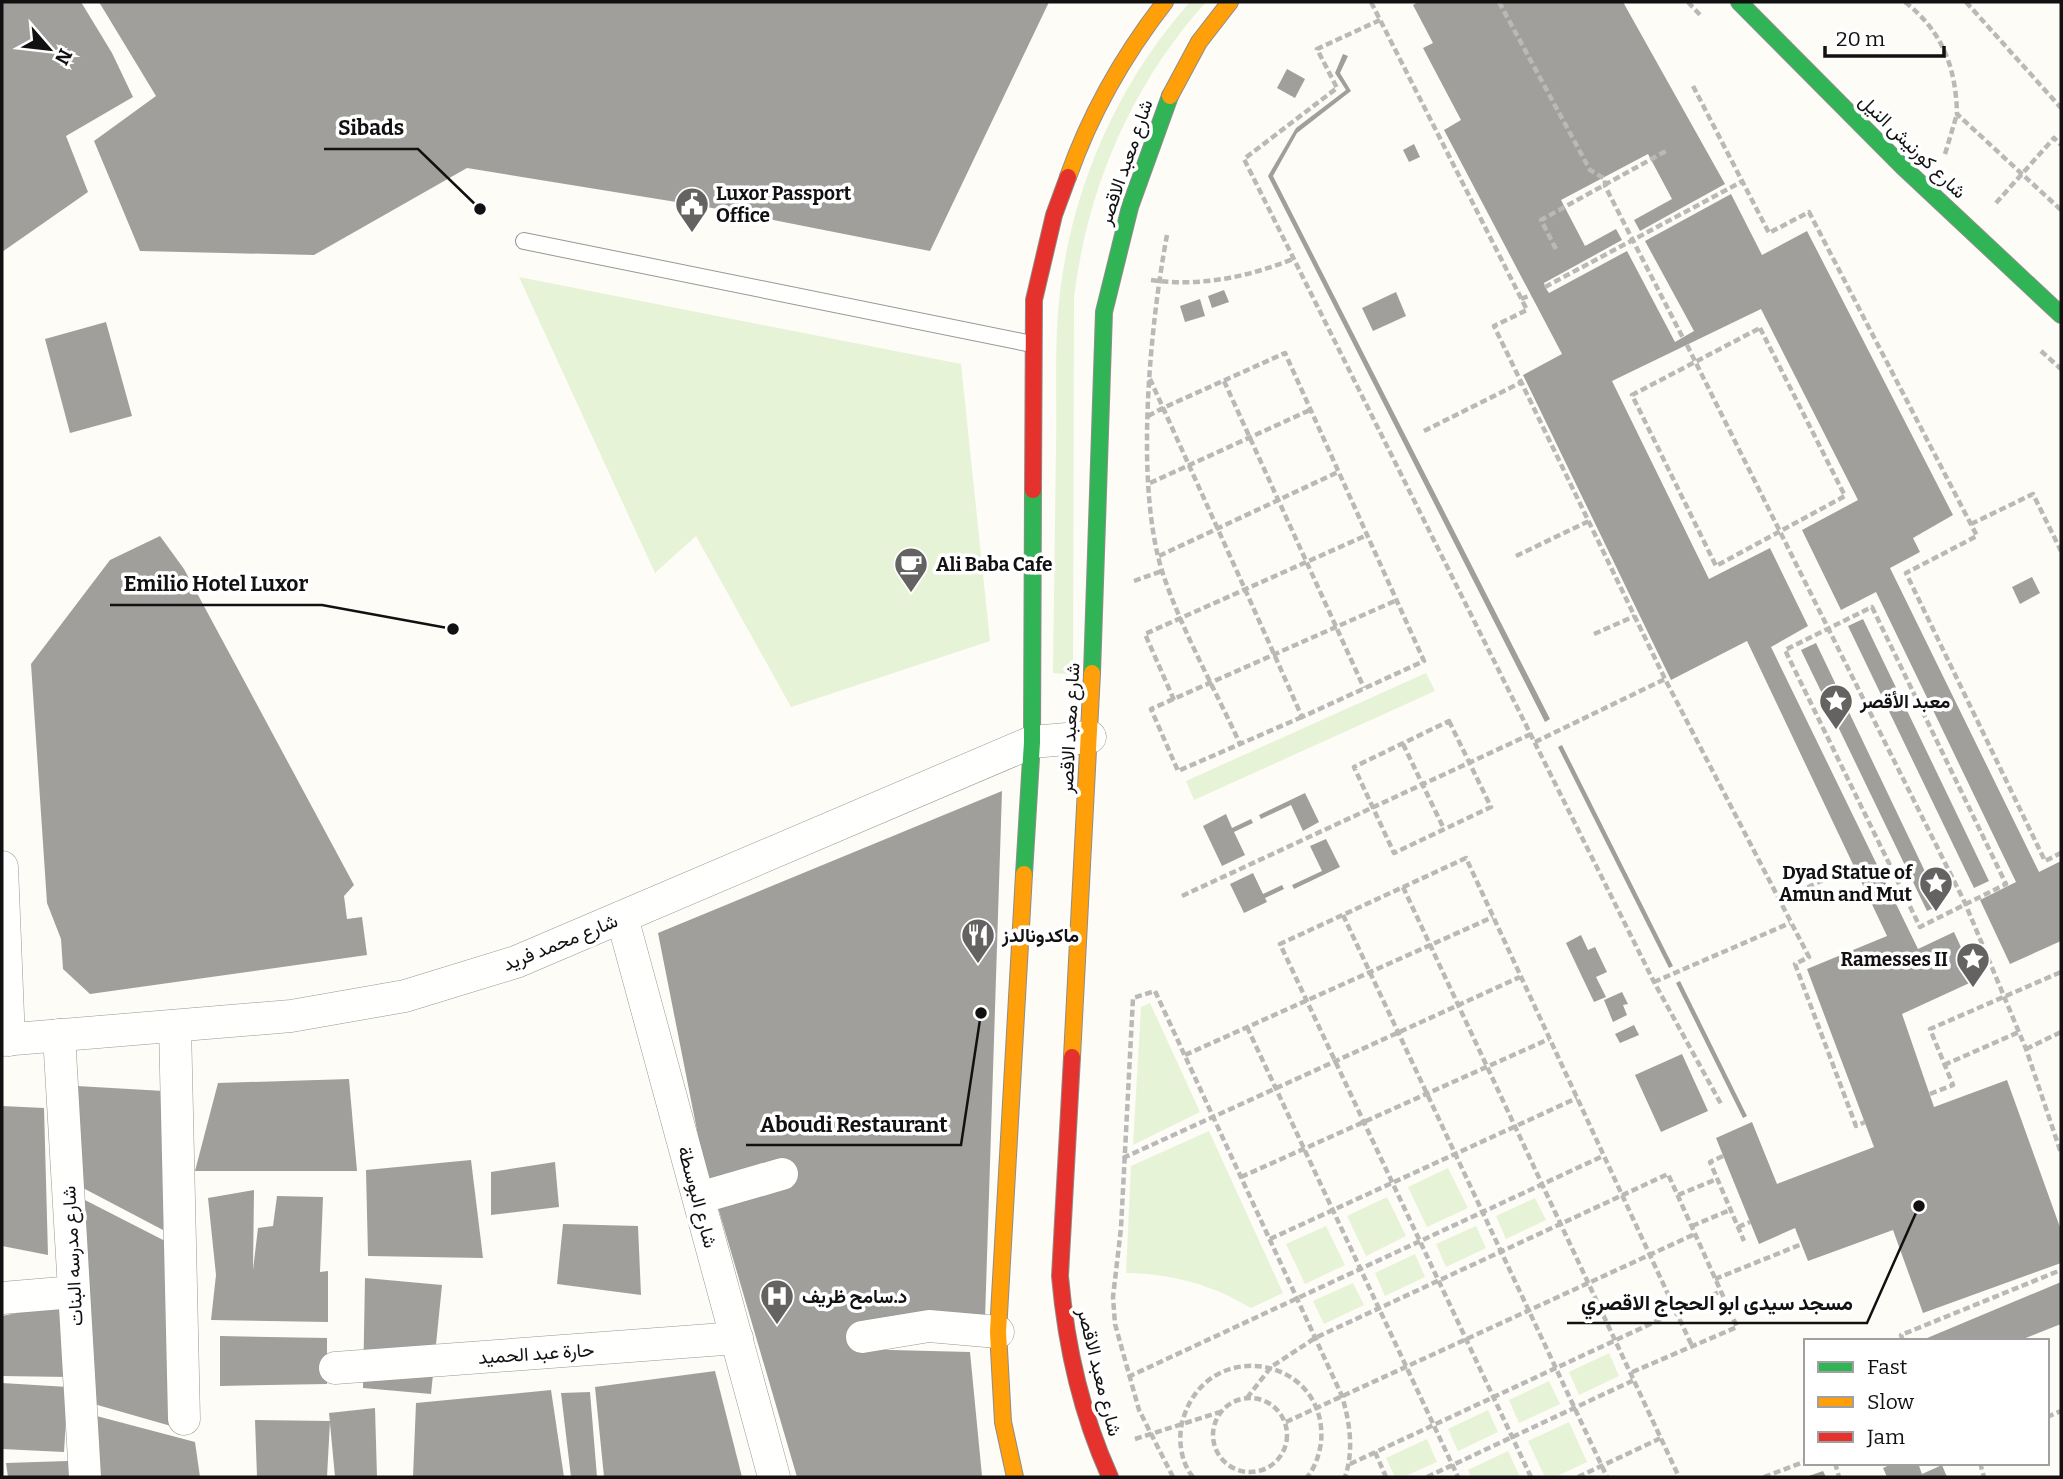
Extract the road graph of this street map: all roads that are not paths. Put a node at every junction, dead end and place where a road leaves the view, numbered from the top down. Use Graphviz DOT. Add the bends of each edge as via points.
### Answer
graph roads {
  1 [pos="1165,2"];
  2 [pos="1230,2"];
  3 [pos="1739,2"];
  4 [pos="524,241"];
  5 [pos="2061,315"];
  6 [pos="1032,344"];
  7 [pos="1090,737"];
  8 [pos="1032,742"];
  9 [pos="2,867"];
  10 [pos="622,917"];
  11 [pos="175,1026"];
  12 [pos="59,1035"];
  13 [pos="5,1040"];
  14 [pos="782,1174"];
  15 [pos="699,1198"];
  16 [pos="74,1292"];
  17 [pos="2,1297"];
  18 [pos="998,1332"];
  19 [pos="862,1336"];
  20 [pos="737,1338"];
  21 [pos="335,1368"];
  22 [pos="184,1419"];
  23 [pos="85,1477"];
  24 [pos="774,1477"];
  25 [pos="1015,1477"];
  26 [pos="1110,1477"];
  1 -- 6 [label="main road, شارع معبد الاقصر" via="1102,95 1067,174 1034,300"];
  2 -- 7 [label="main road, شارع معبد الاقصر" via="1199,42 1175,85 1156,129 1111,275 1101,341"];
  3 -- 5 [label="main road, شارع كورنيش النيل" via="1903,167"];
  4 -- 6 [label="lane"];
  6 -- 8 [label="main road, شارع معبد الاقصر"];
  7 -- 8 [label="street, شارع محمد فريد"];
  7 -- 26 [label="main road, شارع معبد الاقصر" via="1060,1276 1066,1331 1098,1450"];
  8 -- 10 [label="street, شارع محمد فريد"];
  8 -- 18 [label="main road, شارع معبد الاقصر"];
  9 -- 13 [label="street"];
  10 -- 11 [label="street, شارع محمد فريد" via="516,962 405,996 291,1016"];
  10 -- 15 [label="street, شارع البوسطة"];
  11 -- 12 [label="street, شارع محمد فريد"];
  11 -- 22 [label="street"];
  12 -- 13 [label="street, شارع محمد فريد"];
  12 -- 16 [label="street, شارع مدرسه البنات"];
  14 -- 15 [label="street"];
  15 -- 20 [label="street, شارع البوسطة"];
  16 -- 17 [label="street"];
  16 -- 23 [label="street, شارع مدرسه البنات"];
  18 -- 19 [label="street" via="929,1326"];
  18 -- 25 [label="main road, شارع معبد الاقصر" via="1003,1422"];
  20 -- 21 [label="street, حارة عبد الحميد"];
  20 -- 24 [label="street, شارع البوسطة"];
}
